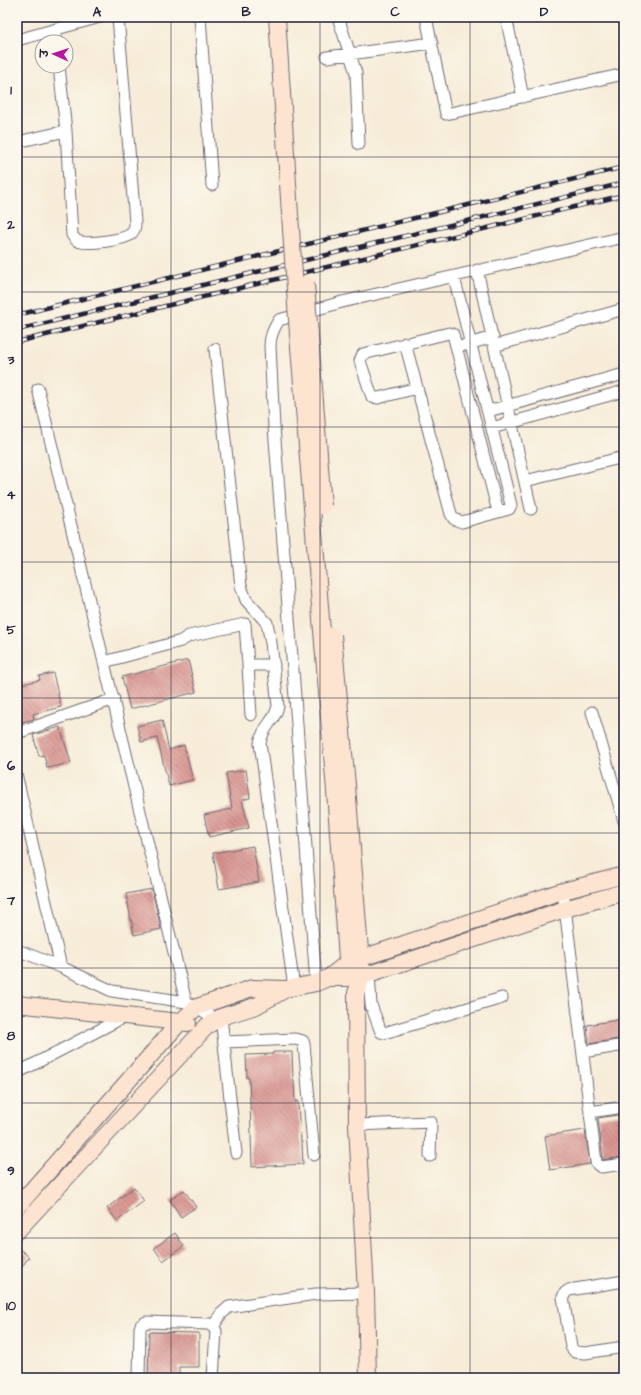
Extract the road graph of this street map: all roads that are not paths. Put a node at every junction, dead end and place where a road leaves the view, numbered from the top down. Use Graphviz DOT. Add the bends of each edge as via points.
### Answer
graph roads {
  1 [pos="100,17"];
  2 [pos="118,17"];
  3 [pos="200,17"];
  4 [pos="277,17"];
  5 [pos="286,17"];
  6 [pos="338,17"];
  7 [pos="426,17"];
  8 [pos="506,17"];
  9 [pos="55,30"];
  10 [pos="56,34"];
  11 [pos="17,40"];
  12 [pos="432,43"];
  13 [pos="349,53"];
  14 [pos="327,57"];
  15 [pos="60,74"];
  16 [pos="624,74"];
  17 [pos="523,97"];
  18 [pos="66,132"];
  19 [pos="17,142"];
  20 [pos="359,144"];
  21 [pos="212,185"];
  22 [pos="624,237"];
  23 [pos="477,270"];
  24 [pos="454,277"];
  25 [pos="624,309"];
  26 [pos="493,342"];
  27 [pos="405,343"];
  28 [pos="471,344"];
  29 [pos="456,348"];
  30 [pos="215,349"];
  31 [pos="624,374"];
  32 [pos="417,388"];
  33 [pos="38,389"];
  34 [pos="624,392"];
  35 [pos="508,405"];
  36 [pos="488,411"];
  37 [pos="512,422"];
  38 [pos="492,428"];
  39 [pos="624,457"];
  40 [pos="525,481"];
  41 [pos="531,508"];
  42 [pos="498,512"];
  43 [pos="104,662"];
  44 [pos="248,665"];
  45 [pos="274,668"];
  46 [pos="293,670"];
  47 [pos="114,700"];
  48 [pos="592,712"];
  49 [pos="251,715"];
  50 [pos="17,733"];
  51 [pos="17,778"];
  52 [pos="341,788"];
  53 [pos="624,820"];
  54 [pos="624,874"];
  55 [pos="563,892"];
  56 [pos="624,892"];
  57 [pos="565,909"];
  58 [pos="17,950"];
  59 [pos="61,968"];
  60 [pos="359,976"];
  61 [pos="322,980"];
  62 [pos="290,989"];
  63 [pos="502,998"];
  64 [pos="17,1004"];
  65 [pos="191,1005"];
  66 [pos="126,1016"];
  67 [pos="215,1020"];
  68 [pos="180,1022"];
  69 [pos="224,1042"];
  70 [pos="624,1045"];
  71 [pos="583,1052"];
  72 [pos="17,1073"];
  73 [pos="624,1107"];
  74 [pos="590,1112"];
  75 [pos="358,1125"];
  76 [pos="236,1153"];
  77 [pos="314,1155"];
  78 [pos="430,1156"];
  79 [pos="624,1164"];
  80 [pos="17,1207"];
  81 [pos="17,1231"];
  82 [pos="624,1281"];
  83 [pos="360,1293"];
  84 [pos="213,1327"];
  85 [pos="624,1347"];
  86 [pos="138,1378"];
  87 [pos="213,1378"];
  88 [pos="368,1378"];
  1 -- 9 [label="street"];
  2 -- 18 [label="street" via="135,222 135,228 128,236 80,242 72,234"];
  3 -- 21 [label="street"];
  4 -- 52 [label="street, bridge" via="298,335"];
  5 -- 52 [label="street, bridge" via="331,610"];
  6 -- 13 [label="street"];
  7 -- 12 [label="street"];
  8 -- 17 [label="street"];
  9 -- 10 [label="street"];
  9 -- 11 [label="street"];
  12 -- 13 [label="street"];
  12 -- 17 [label="street" via="446,114"];
  13 -- 14 [label="street"];
  13 -- 20 [label="street" via="356,73"];
  15 -- 18 [label="street"];
  16 -- 17 [label="street"];
  18 -- 19 [label="street"];
  22 -- 23 [label="street"];
  23 -- 24 [label="street"];
  23 -- 26 [label="street"];
  24 -- 28 [label="street"];
  24 -- 46 [label="street" via="335,304 279,320 273,329 270,346 274,427"];
  25 -- 26 [label="street"];
  26 -- 28 [label="street"];
  26 -- 35 [label="street"];
  27 -- 29 [label="street" via="449,332 453,334"];
  27 -- 32 [label="street"];
  27 -- 32 [label="street" via="363,354 360,361 372,397 378,398"];
  28 -- 29 [label="street"];
  28 -- 36 [label="street"];
  29 -- 42 [label="street"];
  30 -- 45 [label="street" via="241,586 246,600 267,623"];
  31 -- 35 [label="street"];
  32 -- 42 [label="street" via="454,519 462,522"];
  33 -- 43 [label="street"];
  34 -- 37 [label="street"];
  35 -- 36 [label="street"];
  35 -- 37 [label="street"];
  36 -- 38 [label="street"];
  37 -- 38 [label="street"];
  37 -- 40 [label="street"];
  38 -- 42 [label="street" via="511,504 509,509"];
  39 -- 40 [label="street"];
  40 -- 41 [label="street"];
  43 -- 44 [label="street" via="181,641 189,636 245,624"];
  43 -- 47 [label="street"];
  44 -- 45 [label="street"];
  44 -- 49 [label="street"];
  45 -- 46 [label="street"];
  45 -- 62 [label="street" via="278,706 265,728 260,743"];
  46 -- 61 [label="street"];
  47 -- 50 [label="street"];
  47 -- 65 [label="street"];
  48 -- 53 [label="street"];
  51 -- 59 [label="street"];
  52 -- 60 [label="street"];
  54 -- 55 [label="street"];
  55 -- 57 [label="street"];
  55 -- 60 [label="street"];
  56 -- 57 [label="street"];
  57 -- 60 [label="street"];
  57 -- 71 [label="street"];
  58 -- 59 [label="street"];
  59 -- 65 [label="street" via="112,991"];
  60 -- 61 [label="street"];
  60 -- 63 [label="street" via="384,1034"];
  60 -- 75 [label="street"];
  61 -- 62 [label="street"];
  62 -- 65 [label="street" via="252,988"];
  62 -- 67 [label="street" via="256,1006"];
  64 -- 66 [label="street"];
  65 -- 67 [label="street"];
  65 -- 68 [label="street"];
  66 -- 68 [label="street"];
  66 -- 72 [label="street"];
  67 -- 68 [label="street"];
  67 -- 69 [label="street"];
  67 -- 81 [label="street"];
  68 -- 80 [label="street"];
  69 -- 76 [label="street"];
  69 -- 77 [label="street" via="295,1039 303,1041"];
  70 -- 71 [label="street"];
  71 -- 74 [label="street"];
  73 -- 74 [label="street"];
  74 -- 79 [label="street" via="596,1162 601,1167"];
  75 -- 78 [label="street" via="431,1122"];
  75 -- 83 [label="street"];
  82 -- 85 [label="street" via="569,1290 563,1297 575,1352"];
  83 -- 84 [label="street" via="316,1294 229,1307"];
  83 -- 88 [label="street"];
  84 -- 86 [label="street" via="209,1324 146,1322 141,1325"];
  84 -- 87 [label="street" via="216,1331"];
}
